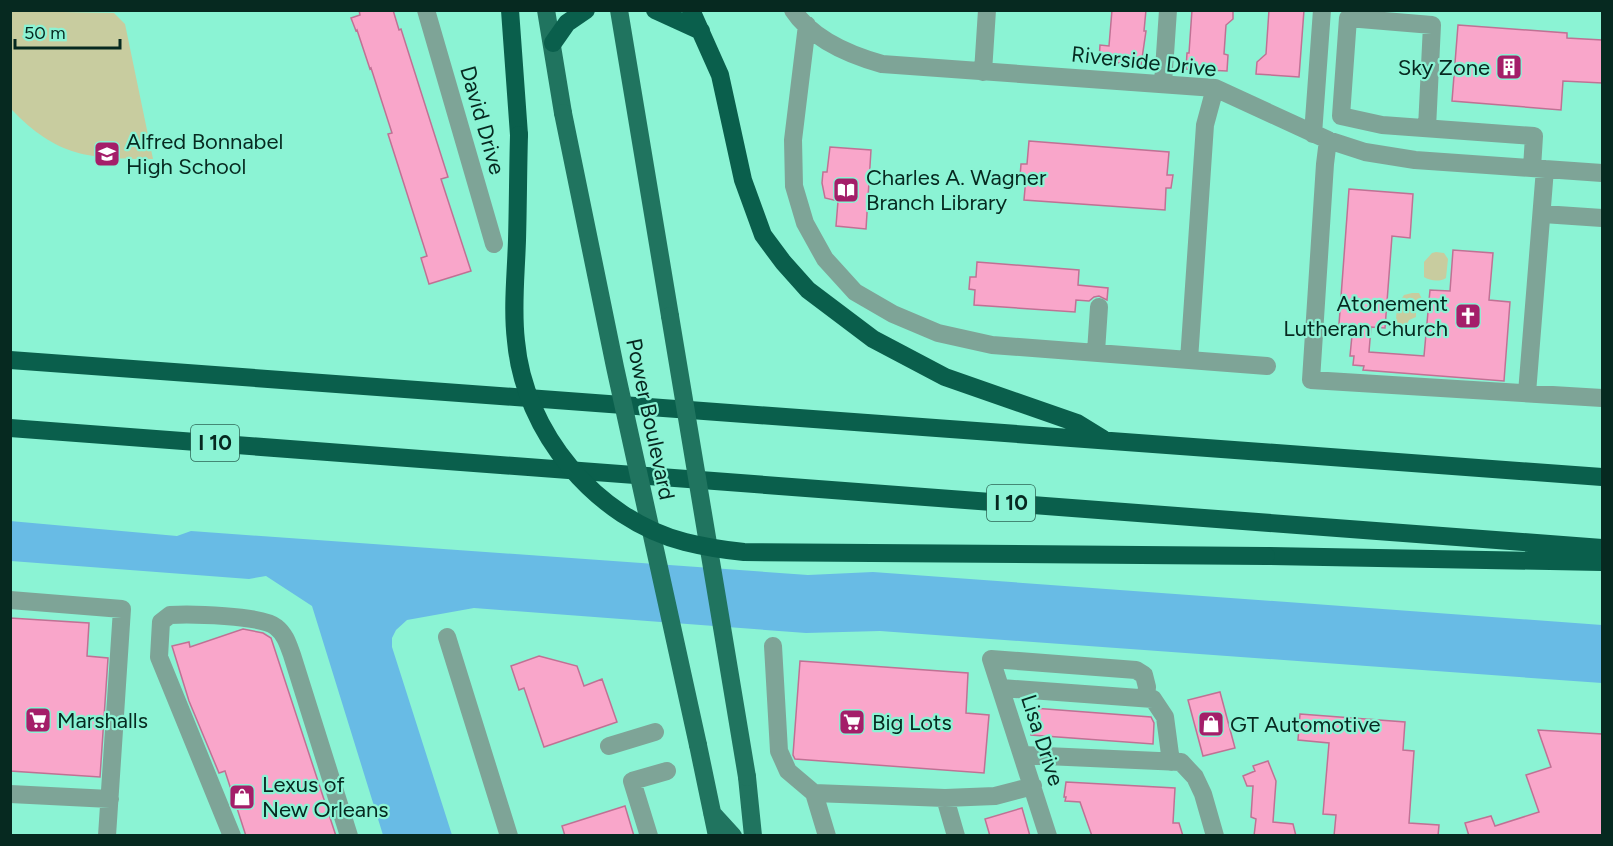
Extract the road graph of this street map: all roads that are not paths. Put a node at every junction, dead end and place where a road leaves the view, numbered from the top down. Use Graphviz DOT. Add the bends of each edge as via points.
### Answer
graph roads {
  1 [pos="426,10"];
  2 [pos="510,10"];
  3 [pos="546,10"];
  4 [pos="585,10"];
  5 [pos="619,10"];
  6 [pos="655,10"];
  7 [pos="691,10"];
  8 [pos="793,10"];
  9 [pos="987,10"];
  10 [pos="1168,10"];
  11 [pos="1322,10"];
  12 [pos="807,25"];
  13 [pos="701,31"];
  14 [pos="553,44"];
  15 [pos="983,72"];
  16 [pos="1163,84"];
  17 [pos="1215,88"];
  18 [pos="1382,125"];
  19 [pos="1427,128"];
  20 [pos="1321,137"];
  21 [pos="1378,154"];
  22 [pos="1539,168"];
  23 [pos="1602,173"];
  24 [pos="1543,214"];
  25 [pos="1602,218"];
  26 [pos="494,244"];
  27 [pos="1099,308"];
  28 [pos="1096,352"];
  29 [pos="10,360"];
  30 [pos="1189,360"];
  31 [pos="1267,366"];
  32 [pos="1527,393"];
  33 [pos="1602,398"];
  34 [pos="10,428"];
  35 [pos="1108,441"];
  36 [pos="1602,477"];
  37 [pos="1602,548"];
  38 [pos="1602,562"];
  39 [pos="10,600"];
  40 [pos="447,637"];
  41 [pos="772,646"];
  42 [pos="1000,688"];
  43 [pos="1146,698"];
  44 [pos="655,732"];
  45 [pos="609,746"];
  46 [pos="1023,755"];
  47 [pos="1179,766"];
  48 [pos="667,771"];
  49 [pos="1033,786"];
  50 [pos="814,793"];
  51 [pos="10,794"];
  52 [pos="945,798"];
  53 [pos="110,799"];
  54 [pos="712,813"];
  55 [pos="107,836"];
  56 [pos="232,836"];
  57 [pos="349,836"];
  58 [pos="509,836"];
  59 [pos="649,836"];
  60 [pos="717,836"];
  61 [pos="733,836"];
  62 [pos="753,836"];
  63 [pos="827,836"];
  64 [pos="957,836"];
  65 [pos="1048,836"];
  66 [pos="1215,836"];
  1 -- 26 [label="street, David Drive"];
  2 -- 38 [label="highway, bridge" via="519,135 514,295 523,381 537,417 558,452 577,476 629,517 684,542 744,552"];
  3 -- 14 [label="main road, Power Boulevard"];
  4 -- 14 [label="highway" via="567,23"];
  5 -- 62 [label="main road, Power Boulevard, bridge" via="747,777"];
  6 -- 13 [label="highway"];
  7 -- 13 [label="highway"];
  8 -- 12 [label="street, Riverside Drive"];
  9 -- 15 [label="street"];
  10 -- 16 [label="street"];
  11 -- 20 [label="street"];
  12 -- 15 [label="street, Riverside Drive" via="838,46 882,64"];
  12 -- 28 [label="street" via="793,140 794,186 805,223 825,259 855,292 938,333 992,345"];
  13 -- 35 [label="highway" via="720,75 743,180 763,235 808,290 873,339 945,377 1077,423"];
  14 -- 54 [label="main road, Power Boulevard, bridge" via="563,113 615,367"];
  15 -- 16 [label="street, Riverside Drive"];
  16 -- 17 [label="street, Riverside Drive"];
  17 -- 20 [label="street, Riverside Drive"];
  17 -- 30 [label="street" via="1205,125"];
  18 -- 19 [label="street"];
  18 -- 19 [label="street" via="1341,116 1348,18 1431,25"];
  18 -- 21 [label="street"];
  19 -- 22 [label="street" via="1534,136"];
  20 -- 21 [label="street, Riverside Drive"];
  20 -- 32 [label="street" via="1325,164 1311,380"];
  21 -- 22 [label="street, Riverside Drive"];
  22 -- 23 [label="street, Riverside Drive"];
  22 -- 24 [label="street"];
  24 -- 25 [label="street"];
  24 -- 32 [label="street"];
  27 -- 28 [label="street"];
  28 -- 30 [label="street"];
  29 -- 35 [label="highway"];
  30 -- 31 [label="street"];
  32 -- 33 [label="street"];
  34 -- 37 [label="highway, I 10"];
  35 -- 36 [label="highway"];
  39 -- 53 [label="street" via="122,609"];
  40 -- 58 [label="street"];
  41 -- 50 [label="street" via="779,751 788,771"];
  42 -- 43 [label="street"];
  42 -- 43 [label="street, Lisa Drive" via="991,659 1136,670 1144,675"];
  42 -- 46 [label="street, Lisa Drive"];
  43 -- 47 [label="street" via="1153,699 1165,717"];
  44 -- 45 [label="street"];
  46 -- 47 [label="street"];
  46 -- 49 [label="street, Lisa Drive"];
  47 -- 66 [label="street" via="1195,777"];
  48 -- 59 [label="street" via="632,782"];
  49 -- 52 [label="street" via="995,796"];
  49 -- 65 [label="street, Lisa Drive"];
  50 -- 52 [label="street"];
  50 -- 63 [label="street"];
  51 -- 53 [label="street"];
  52 -- 64 [label="street"];
  53 -- 55 [label="street"];
  54 -- 60 [label="main road, Power Boulevard"];
  54 -- 61 [label="main road"];
  56 -- 57 [label="street" via="159,657 161,622 170,615 257,620 274,625 285,636"];
}
